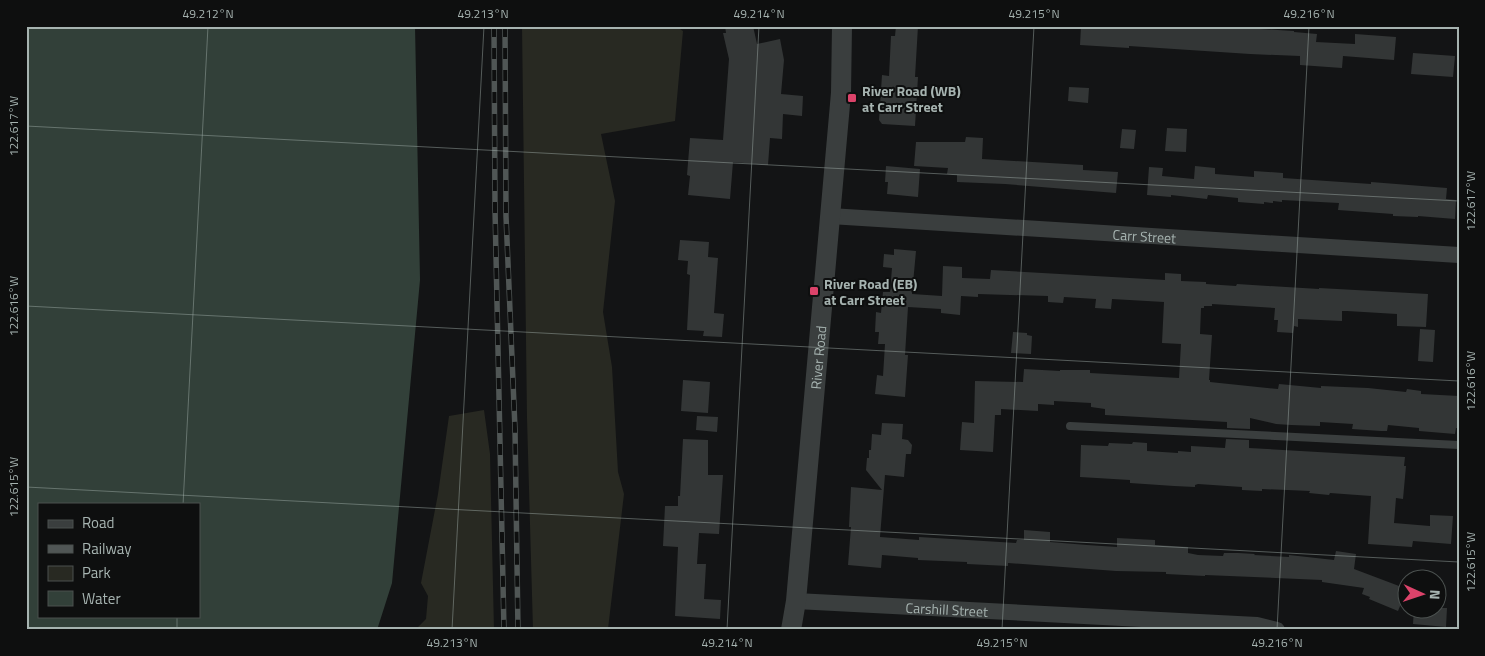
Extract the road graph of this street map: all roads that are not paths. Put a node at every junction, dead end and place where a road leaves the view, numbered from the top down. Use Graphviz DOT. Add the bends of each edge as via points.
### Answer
graph roads {
  1 [pos="842,26"];
  2 [pos="830,216"];
  3 [pos="1459,254"];
  4 [pos="1070,426"];
  5 [pos="1459,446"];
  6 [pos="796,601"];
  7 [pos="791,630"];
  8 [pos="1277,630"];
  1 -- 2 [label="street, River Road" via="841,93"];
  2 -- 3 [label="street, Carr Street"];
  2 -- 6 [label="street, River Road"];
  4 -- 5 [label="lane"];
  6 -- 7 [label="street, River Road"];
  6 -- 8 [label="street, Carshill Street" via="1257,626"];
}
